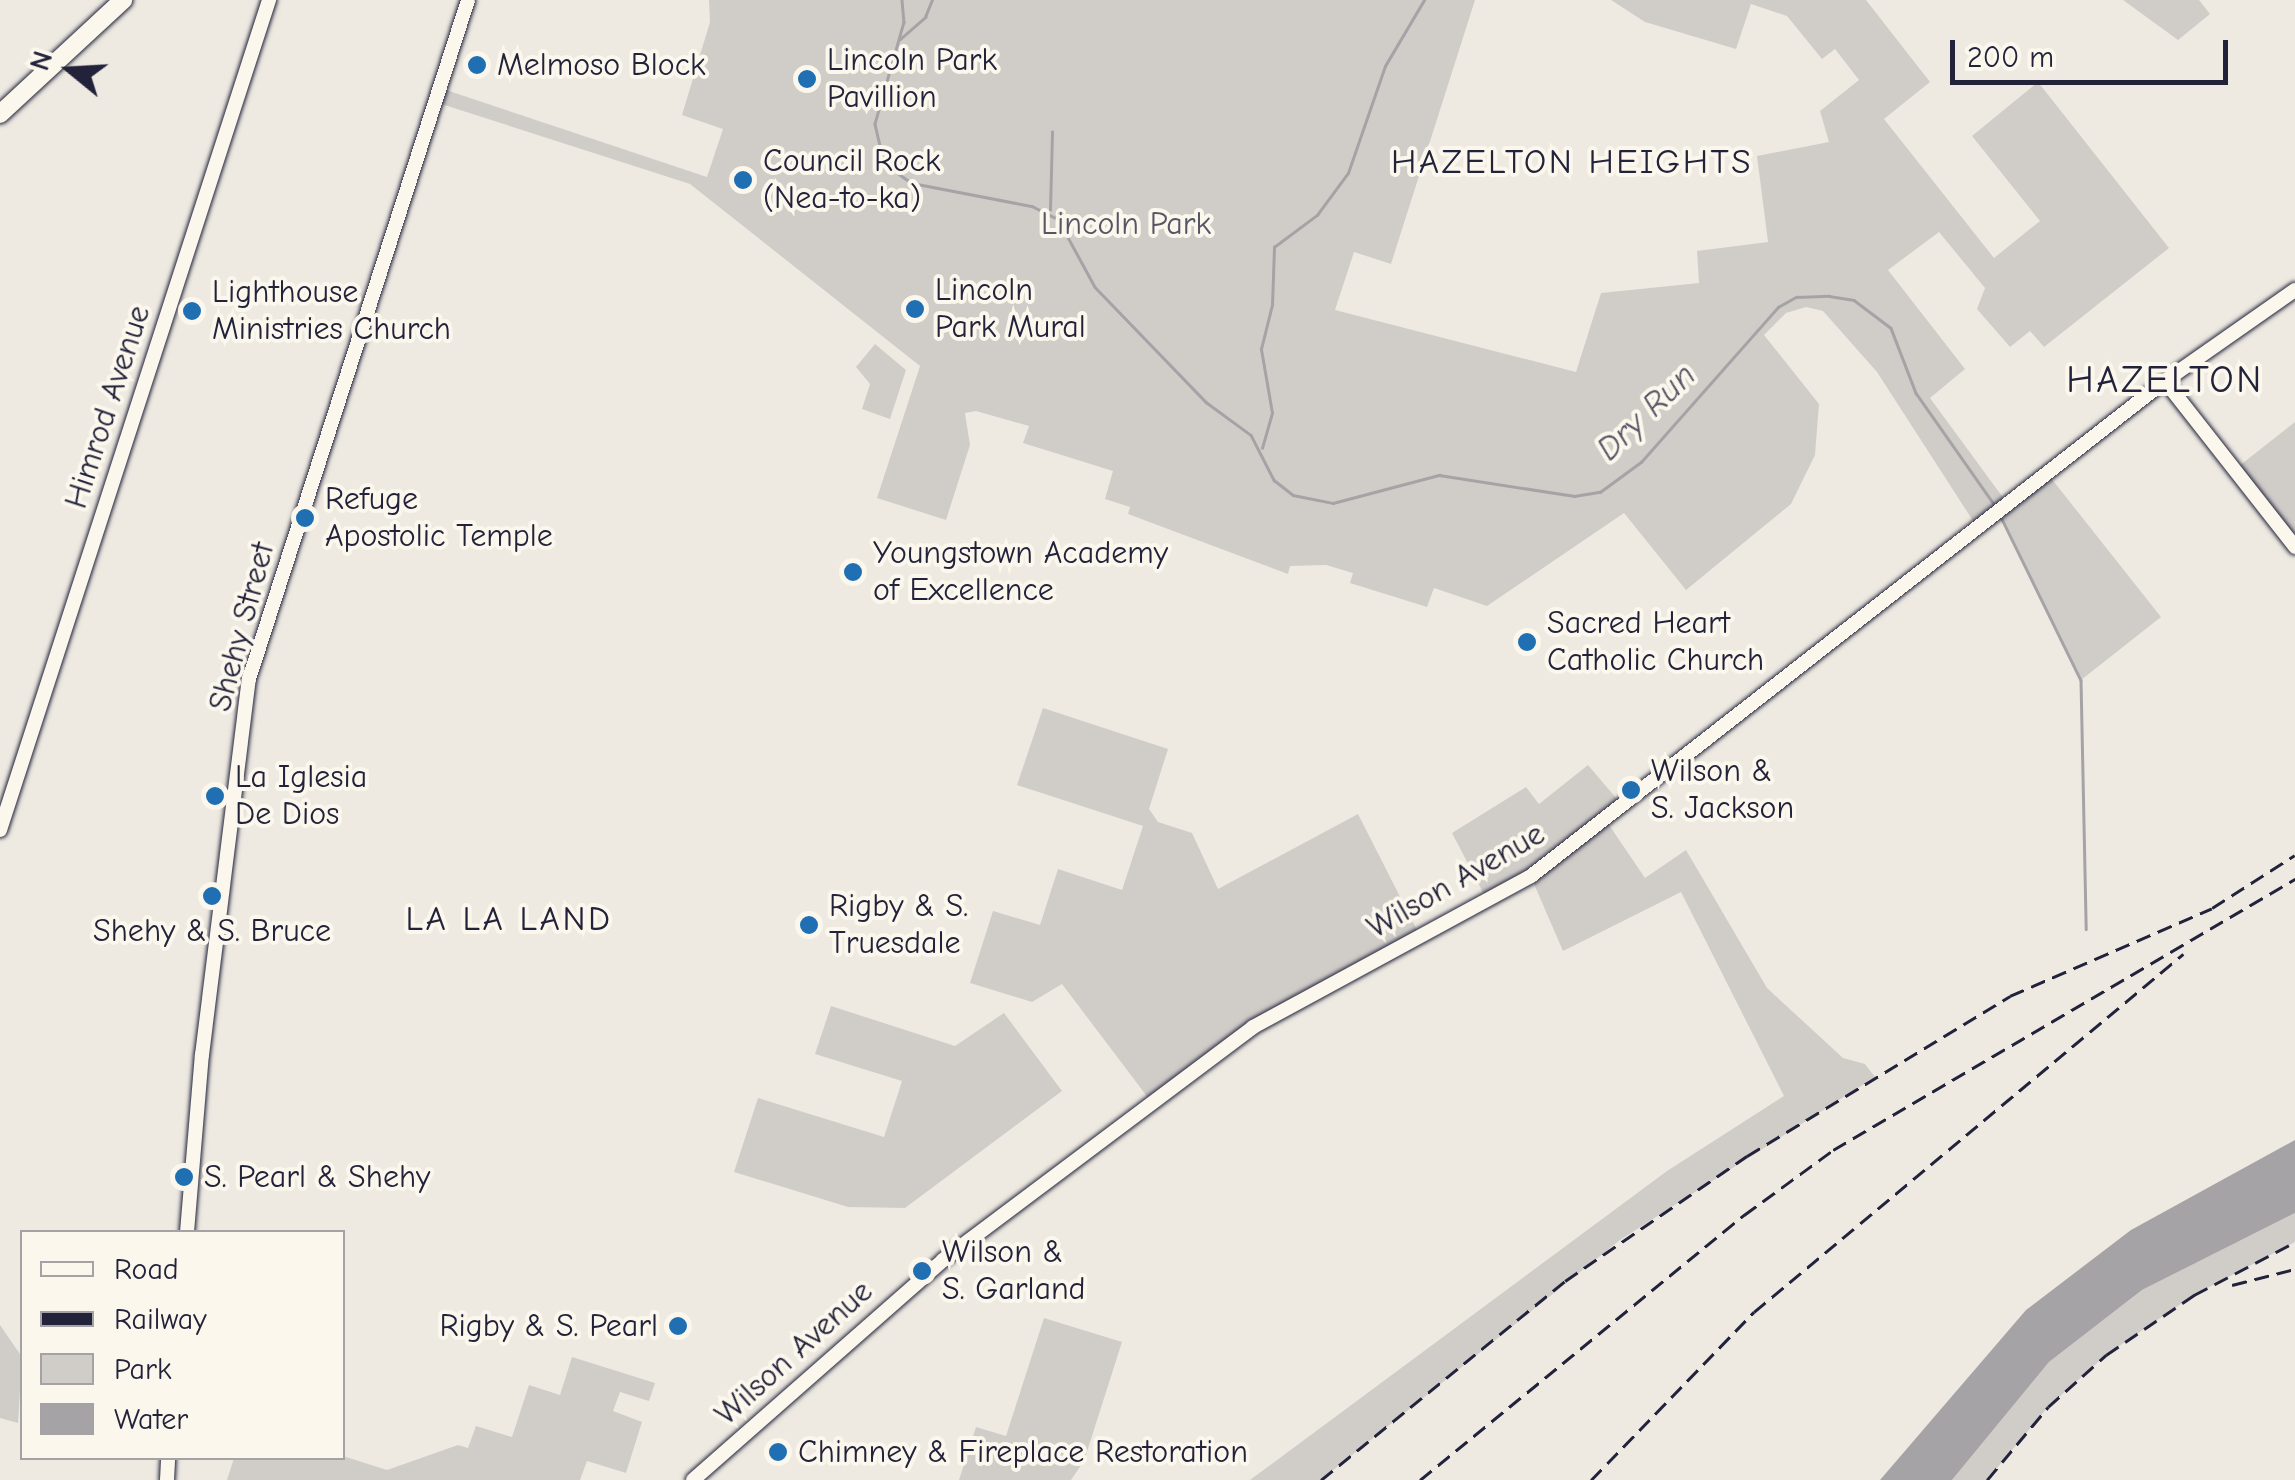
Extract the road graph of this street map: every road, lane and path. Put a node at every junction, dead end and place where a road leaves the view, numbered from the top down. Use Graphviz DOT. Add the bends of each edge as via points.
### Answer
graph roads {
  1 [pos="122,0"];
  2 [pos="268,0"];
  3 [pos="468,0"];
  4 [pos="0,114"];
  5 [pos="2295,290"];
  6 [pos="2165,381"];
  7 [pos="2295,548"];
  8 [pos="0,830"];
  9 [pos="187,1230"];
  10 [pos="693,1480"];
  1 -- 4 [label="highway"];
  2 -- 8 [label="main road, Himrod Avenue"];
  3 -- 9 [label="main road, Shehy Street" via="249,679"];
  5 -- 6 [label="main road, Wilson Avenue"];
  6 -- 7 [label="main road"];
  6 -- 10 [label="main road, Wilson Avenue" via="1530,876 1253,1027 943,1260"];
}
